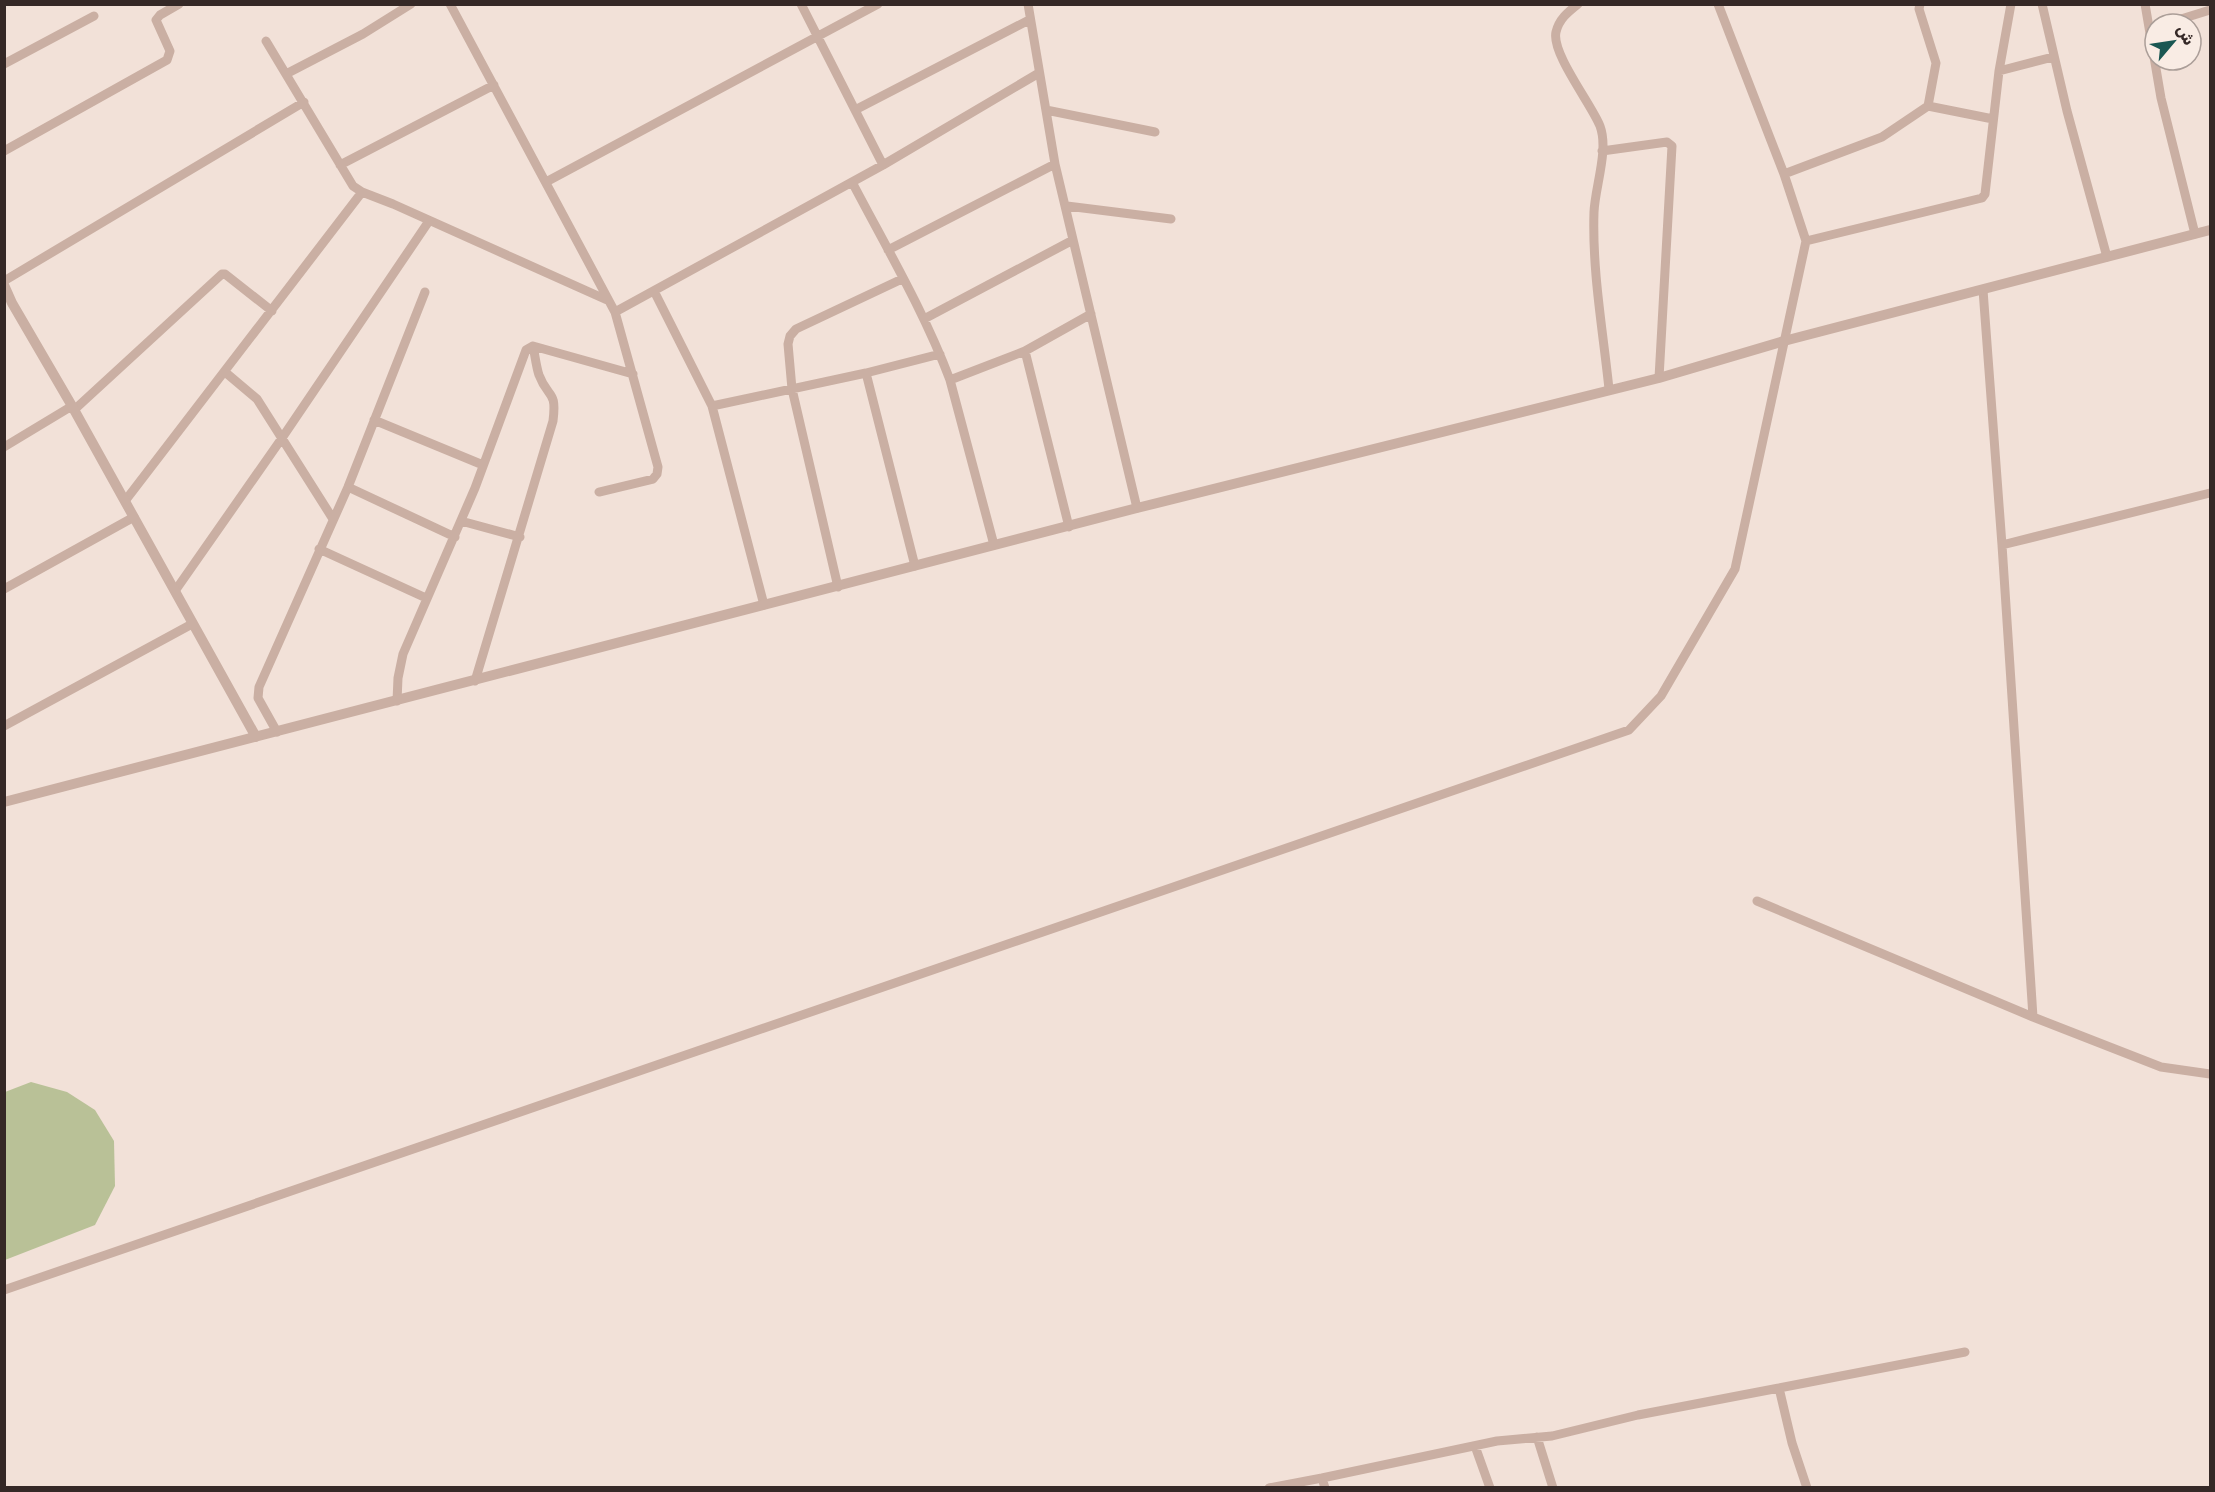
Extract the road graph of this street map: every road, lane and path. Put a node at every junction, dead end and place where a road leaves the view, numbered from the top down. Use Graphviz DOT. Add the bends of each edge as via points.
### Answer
graph roads {
  1 [pos="179,4"];
  2 [pos="411,4"];
  3 [pos="450,4"];
  4 [pos="801,4"];
  5 [pos="878,4"];
  6 [pos="1028,4"];
  7 [pos="1578,4"];
  8 [pos="1718,4"];
  9 [pos="1920,4"];
  10 [pos="2011,4"];
  11 [pos="2042,4"];
  12 [pos="94,16"];
  13 [pos="1029,20"];
  14 [pos="818,36"];
  15 [pos="266,41"];
  16 [pos="2053,57"];
  17 [pos="4,64"];
  18 [pos="1999,71"];
  19 [pos="2158,72"];
  20 [pos="1039,73"];
  21 [pos="286,74"];
  22 [pos="494,85"];
  23 [pos="304,102"];
  24 [pos="1928,106"];
  25 [pos="855,110"];
  26 [pos="1046,110"];
  27 [pos="1993,119"];
  28 [pos="1155,132"];
  29 [pos="4,151"];
  30 [pos="1602,151"];
  31 [pos="1055,164"];
  32 [pos="340,165"];
  33 [pos="883,165"];
  34 [pos="1784,174"];
  35 [pos="546,182"];
  36 [pos="852,182"];
  37 [pos="362,192"];
  38 [pos="1066,206"];
  39 [pos="1171,219"];
  40 [pos="429,221"];
  41 [pos="2211,230"];
  42 [pos="2195,234"];
  43 [pos="1073,240"];
  44 [pos="1806,241"];
  45 [pos="888,250"];
  46 [pos="2107,257"];
  47 [pos="902,279"];
  48 [pos="4,283"];
  49 [pos="1983,290"];
  50 [pos="654,291"];
  51 [pos="425,292"];
  52 [pos="607,300"];
  53 [pos="8,306"];
  54 [pos="272,311"];
  55 [pos="615,312"];
  56 [pos="1091,314"];
  57 [pos="924,319"];
  58 [pos="1784,340"];
  59 [pos="533,346"];
  60 [pos="1025,351"];
  61 [pos="940,354"];
  62 [pos="225,372"];
  63 [pos="866,373"];
  64 [pos="633,374"];
  65 [pos="1659,378"];
  66 [pos="950,380"];
  67 [pos="792,389"];
  68 [pos="1609,389"];
  69 [pos="712,406"];
  70 [pos="73,408"];
  71 [pos="374,420"];
  72 [pos="282,438"];
  73 [pos="4,447"];
  74 [pos="483,465"];
  75 [pos="348,487"];
  76 [pos="599,492"];
  77 [pos="2211,492"];
  78 [pos="125,501"];
  79 [pos="1137,508"];
  80 [pos="134,518"];
  81 [pos="333,519"];
  82 [pos="461,521"];
  83 [pos="1069,527"];
  84 [pos="455,537"];
  85 [pos="520,537"];
  86 [pos="2002,544"];
  87 [pos="994,545"];
  88 [pos="320,549"];
  89 [pos="915,566"];
  90 [pos="838,587"];
  91 [pos="4,589"];
  92 [pos="175,591"];
  93 [pos="426,598"];
  94 [pos="764,604"];
  95 [pos="192,624"];
  96 [pos="475,681"];
  97 [pos="397,701"];
  98 [pos="4,726"];
  99 [pos="277,732"];
  100 [pos="256,737"];
  101 [pos="4,802"];
  102 [pos="1757,901"];
  103 [pos="2033,1017"];
  104 [pos="2211,1074"];
  105 [pos="4,1290"];
  106 [pos="1965,1352"];
  107 [pos="1779,1388"];
  108 [pos="1537,1437"];
  109 [pos="1475,1446"];
  110 [pos="1323,1483"];
  111 [pos="1269,1488"];
  112 [pos="1490,1488"];
  113 [pos="1553,1488"];
  114 [pos="1807,1488"];
  1 -- 29 [label="street" via="156,20 170,51 167,60"];
  2 -- 21 [label="street"];
  3 -- 22 [label="street"];
  4 -- 14 [label="street"];
  5 -- 14 [label="street"];
  6 -- 13 [label="street"];
  7 -- 30 [label="street" via="1561,21 1555,35 1560,54 1600,127"];
  8 -- 34 [label="street"];
  9 -- 24 [label="street" via="1936,63"];
  10 -- 18 [label="street"];
  11 -- 16 [label="street"];
  12 -- 17 [label="street"];
  13 -- 20 [label="street"];
  13 -- 25 [label="street"];
  14 -- 25 [label="street"];
  14 -- 35 [label="street"];
  15 -- 21 [label="street"];
  16 -- 18 [label="street"];
  16 -- 46 [label="street"];
  18 -- 27 [label="street"];
  19 -- 42 [label="street"];
  20 -- 26 [label="street"];
  20 -- 33 [label="street"];
  21 -- 23 [label="street"];
  22 -- 32 [label="street"];
  22 -- 35 [label="street"];
  23 -- 32 [label="street"];
  23 -- 48 [label="street"];
  24 -- 27 [label="street"];
  24 -- 34 [label="street" via="1882,136"];
  25 -- 33 [label="street"];
  26 -- 28 [label="street"];
  26 -- 31 [label="street"];
  27 -- 44 [label="street" via="1982,198"];
  30 -- 65 [label="street" via="1667,142 1672,146"];
  30 -- 68 [label="street" via="1594,211"];
  31 -- 38 [label="street"];
  31 -- 45 [label="street"];
  32 -- 37 [label="street" via="353,186"];
  33 -- 36 [label="street"];
  34 -- 44 [label="street"];
  35 -- 52 [label="street"];
  36 -- 45 [label="street"];
  36 -- 50 [label="street"];
  37 -- 40 [label="street"];
  37 -- 54 [label="street"];
  38 -- 39 [label="street"];
  38 -- 43 [label="street"];
  40 -- 52 [label="street"];
  40 -- 72 [label="street"];
  41 -- 42 [label="street"];
  42 -- 46 [label="street"];
  43 -- 56 [label="street"];
  43 -- 57 [label="street"];
  44 -- 58 [label="street"];
  45 -- 47 [label="street"];
  46 -- 49 [label="street"];
  47 -- 57 [label="street"];
  47 -- 67 [label="street" via="796,329 788,344"];
  48 -- 53 [label="street"];
  49 -- 58 [label="street"];
  49 -- 86 [label="street"];
  50 -- 55 [label="street"];
  50 -- 69 [label="street"];
  51 -- 71 [label="street"];
  52 -- 55 [label="street"];
  53 -- 70 [label="street"];
  54 -- 62 [label="street"];
  54 -- 70 [label="street" via="222,274"];
  55 -- 64 [label="street"];
  56 -- 60 [label="street"];
  56 -- 79 [label="street"];
  57 -- 61 [label="street"];
  58 -- 65 [label="street"];
  58 -- 105 [label="street" via="1735,569 1660,696 1629,730"];
  59 -- 64 [label="street"];
  59 -- 74 [label="street" via="526,350"];
  59 -- 85 [label="street" via="538,374 555,405"];
  60 -- 66 [label="street"];
  60 -- 83 [label="street"];
  61 -- 63 [label="street"];
  61 -- 66 [label="street"];
  62 -- 72 [label="street" via="257,399"];
  62 -- 78 [label="street"];
  63 -- 67 [label="street"];
  63 -- 89 [label="street"];
  64 -- 76 [label="street" via="657,474 653,479"];
  65 -- 68 [label="street"];
  66 -- 87 [label="street"];
  67 -- 69 [label="street"];
  67 -- 90 [label="street"];
  68 -- 79 [label="street"];
  69 -- 94 [label="street"];
  70 -- 73 [label="street"];
  70 -- 78 [label="street"];
  71 -- 74 [label="street"];
  71 -- 75 [label="street"];
  72 -- 81 [label="street"];
  72 -- 92 [label="street"];
  74 -- 82 [label="street"];
  75 -- 81 [label="street"];
  75 -- 84 [label="street"];
  77 -- 86 [label="street"];
  78 -- 80 [label="street"];
  79 -- 83 [label="street"];
  80 -- 91 [label="street"];
  80 -- 92 [label="street"];
  81 -- 88 [label="street"];
  82 -- 84 [label="street"];
  82 -- 85 [label="street"];
  83 -- 87 [label="street"];
  84 -- 93 [label="street"];
  85 -- 96 [label="street"];
  86 -- 103 [label="street"];
  87 -- 89 [label="street"];
  88 -- 93 [label="street"];
  88 -- 99 [label="street" via="259,687 258,698"];
  89 -- 90 [label="street"];
  90 -- 94 [label="street"];
  92 -- 95 [label="street"];
  93 -- 97 [label="street" via="403,654"];
  94 -- 96 [label="street"];
  95 -- 98 [label="street"];
  95 -- 100 [label="street"];
  96 -- 97 [label="street"];
  97 -- 99 [label="street"];
  99 -- 100 [label="street"];
  100 -- 101 [label="street"];
  102 -- 103 [label="street"];
  103 -- 104 [label="street" via="2161,1067"];
  106 -- 107 [label="street"];
  107 -- 108 [label="street"];
  107 -- 114 [label="street"];
  108 -- 109 [label="street"];
  108 -- 113 [label="street"];
  109 -- 110 [label="street"];
  109 -- 112 [label="street"];
  110 -- 111 [label="street"];
}
